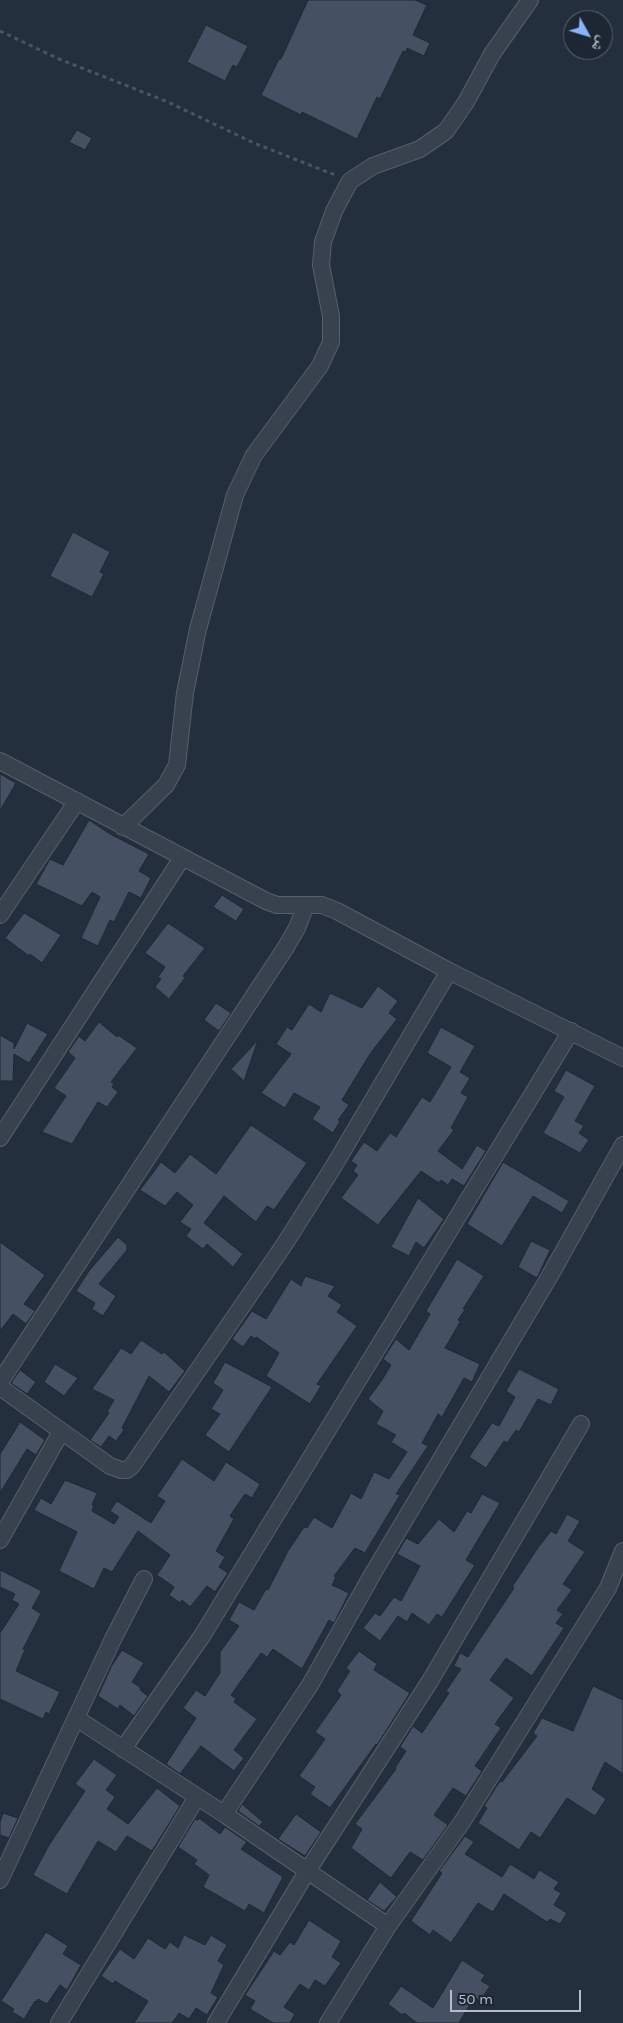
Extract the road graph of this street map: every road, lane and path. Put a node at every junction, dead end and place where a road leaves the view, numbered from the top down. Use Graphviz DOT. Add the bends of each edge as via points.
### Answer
graph roads {
  1 [pos="530,0"];
  2 [pos="0,31"];
  3 [pos="350,181"];
  4 [pos="0,760"];
  5 [pos="77,801"];
  6 [pos="123,827"];
  7 [pos="182,858"];
  8 [pos="306,905"];
  9 [pos="0,915"];
  10 [pos="449,971"];
  11 [pos="571,1032"];
  12 [pos="623,1058"];
  13 [pos="0,1138"];
  14 [pos="623,1145"];
  15 [pos="0,1382"];
  16 [pos="0,1387"];
  17 [pos="581,1424"];
  18 [pos="62,1432"];
  19 [pos="0,1540"];
  20 [pos="623,1551"];
  21 [pos="144,1579"];
  22 [pos="76,1718"];
  23 [pos="123,1749"];
  24 [pos="197,1796"];
  25 [pos="224,1814"];
  26 [pos="308,1870"];
  27 [pos="0,1880"];
  28 [pos="388,1926"];
  29 [pos="59,2023"];
  30 [pos="216,2023"];
  31 [pos="328,2023"];
  1 -- 3 [label="street" via="492,54 446,132 420,149 373,166"];
  2 -- 3 [label="path" via="59,59 168,102 254,143"];
  3 -- 6 [label="street" via="323,242 321,265 331,316 331,342 320,366 254,455 235,495 198,629 185,693 177,765 166,784"];
  4 -- 5 [label="street"];
  5 -- 6 [label="street"];
  5 -- 9 [label="street"];
  6 -- 7 [label="street"];
  7 -- 8 [label="street" via="266,901"];
  7 -- 13 [label="street"];
  8 -- 10 [label="street" via="322,905 337,911"];
  8 -- 15 [label="street" via="286,947"];
  10 -- 11 [label="street"];
  10 -- 18 [label="street" via="284,1245 132,1466 127,1470 110,1466"];
  11 -- 12 [label="street"];
  11 -- 23 [label="street" via="202,1636"];
  14 -- 25 [label="street" via="553,1271 310,1685"];
  16 -- 18 [label="street"];
  17 -- 26 [label="street" via="430,1681"];
  18 -- 19 [label="street"];
  20 -- 28 [label="street" via="608,1588 462,1822"];
  21 -- 22 [label="street"];
  22 -- 23 [label="street"];
  22 -- 27 [label="street"];
  23 -- 24 [label="street"];
  24 -- 25 [label="street"];
  24 -- 29 [label="street"];
  25 -- 26 [label="street"];
  26 -- 28 [label="street"];
  26 -- 30 [label="street"];
  28 -- 31 [label="street"];
}
